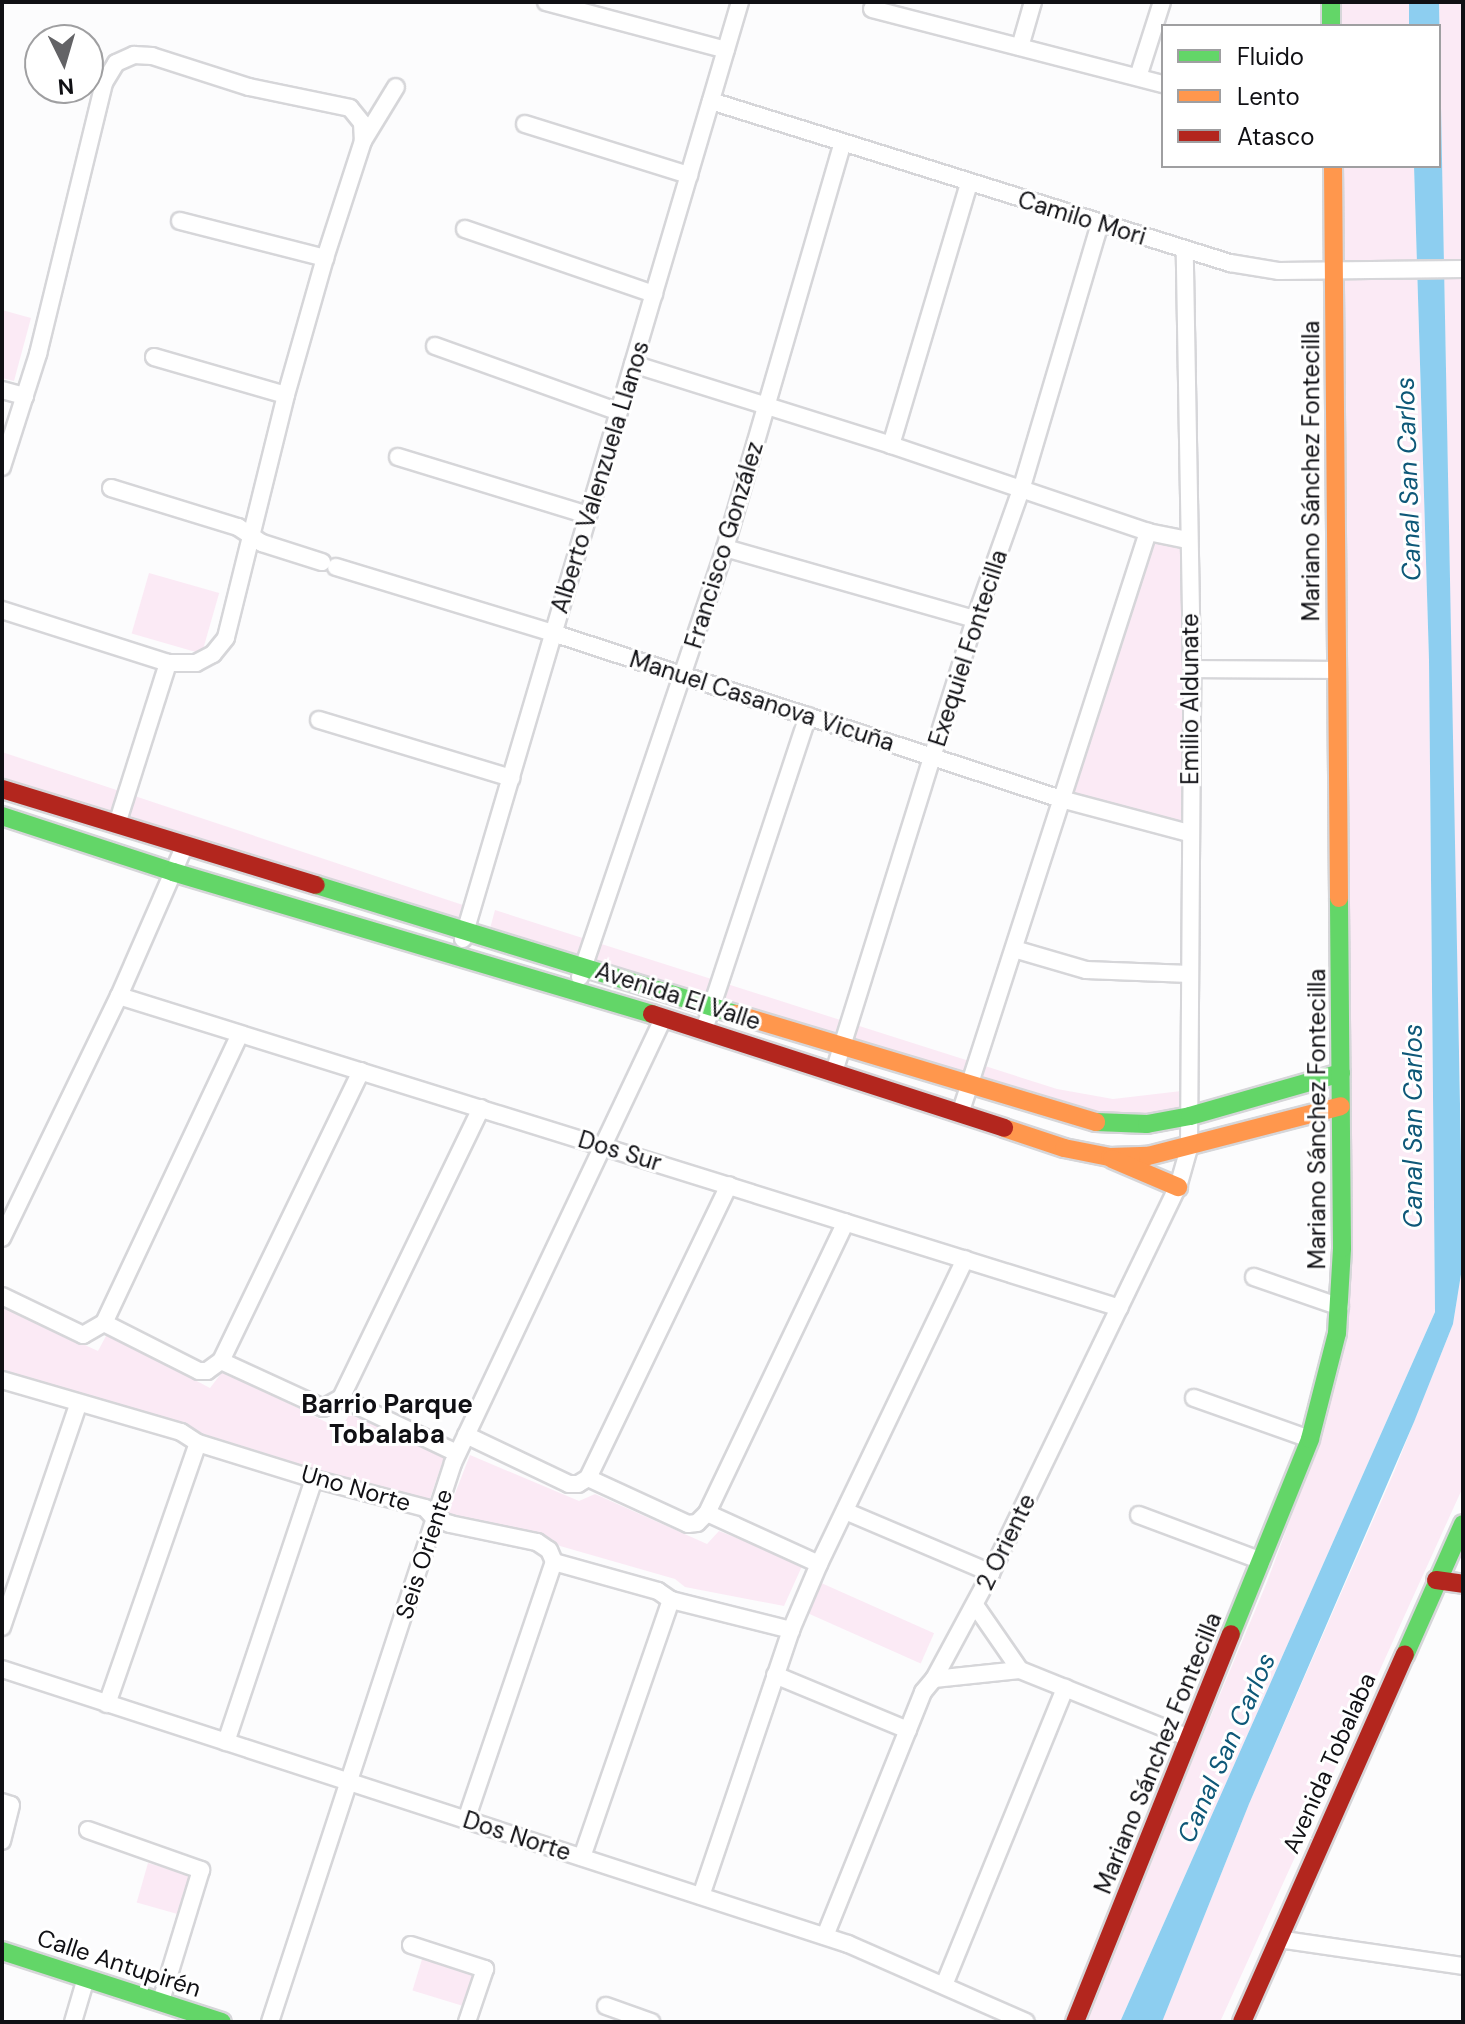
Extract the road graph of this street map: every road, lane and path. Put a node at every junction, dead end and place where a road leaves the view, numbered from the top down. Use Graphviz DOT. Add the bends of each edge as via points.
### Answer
graph roads {
  1 [pos="546,2"];
  2 [pos="740,2"];
  3 [pos="1033,2"];
  4 [pos="1162,2"];
  5 [pos="1331,2"];
  6 [pos="896,8"];
  7 [pos="872,9"];
  8 [pos="1331,24"];
  9 [pos="1020,47"];
  10 [pos="726,50"];
  11 [pos="1138,77"];
  12 [pos="1161,83"];
  13 [pos="396,87"];
  14 [pos="711,101"];
  15 [pos="525,124"];
  16 [pos="363,141"];
  17 [pos="843,143"];
  18 [pos="1333,168"];
  19 [pos="689,175"];
  20 [pos="969,183"];
  21 [pos="180,221"];
  22 [pos="1100,224"];
  23 [pos="465,229"];
  24 [pos="1185,251"];
  25 [pos="325,258"];
  26 [pos="1457,269"];
  27 [pos="1334,271"];
  28 [pos="654,294"];
  29 [pos="435,346"];
  30 [pos="154,357"];
  31 [pos="633,364"];
  32 [pos="2,390"];
  33 [pos="286,395"];
  34 [pos="25,396"];
  35 [pos="766,407"];
  36 [pos="619,412"];
  37 [pos="9,415"];
  38 [pos="891,445"];
  39 [pos="398,457"];
  40 [pos="2,467"];
  41 [pos="111,488"];
  42 [pos="1021,490"];
  43 [pos="588,515"];
  44 [pos="1148,532"];
  45 [pos="251,536"];
  46 [pos="1188,540"];
  47 [pos="725,548"];
  48 [pos="2,610"];
  49 [pos="975,619"];
  50 [pos="553,633"];
  51 [pos="168,663"];
  52 [pos="1192,669"];
  53 [pos="1336,670"];
  54 [pos="684,676"];
  55 [pos="808,716"];
  56 [pos="319,720"];
  57 [pos="933,756"];
  58 [pos="511,778"];
  59 [pos="2,789"];
  60 [pos="1061,799"];
  61 [pos="2,816"];
  62 [pos="117,824"];
  63 [pos="1189,833"];
  64 [pos="185,845"];
  65 [pos="173,872"];
  66 [pos="465,930"];
  67 [pos="1014,949"];
  68 [pos="459,952"];
  69 [pos="584,965"];
  70 [pos="1190,974"];
  71 [pos="577,989"];
  72 [pos="119,996"];
  73 [pos="711,1005"];
  74 [pos="664,1017"];
  75 [pos="704,1030"];
  76 [pos="240,1034"];
  77 [pos="843,1045"];
  78 [pos="361,1071"];
  79 [pos="834,1072"];
  80 [pos="1341,1073"];
  81 [pos="968,1086"];
  82 [pos="1341,1106"];
  83 [pos="481,1108"];
  84 [pos="960,1114"];
  85 [pos="1190,1116"];
  86 [pos="604,1146"];
  87 [pos="1189,1148"];
  88 [pos="1110,1157"];
  89 [pos="729,1185"];
  90 [pos="1178,1187"];
  91 [pos="7,1216"];
  92 [pos="846,1222"];
  93 [pos="2,1238"];
  94 [pos="965,1259"];
  95 [pos="1254,1277"];
  96 [pos="2,1296"];
  97 [pos="1340,1307"];
  98 [pos="1120,1308"];
  99 [pos="104,1323"];
  100 [pos="221,1361"];
  101 [pos="2,1380"];
  102 [pos="341,1398"];
  103 [pos="1194,1398"];
  104 [pos="78,1405"];
  105 [pos="466,1435"];
  106 [pos="1310,1439"];
  107 [pos="198,1443"];
  108 [pos="457,1453"];
  109 [pos="588,1478"];
  110 [pos="314,1479"];
  111 [pos="845,1511"];
  112 [pos="707,1513"];
  113 [pos="1139,1515"];
  114 [pos="435,1519"];
  115 [pos="1463,1524"];
  116 [pos="1262,1561"];
  117 [pos="554,1562"];
  118 [pos="819,1564"];
  119 [pos="991,1573"];
  120 [pos="1436,1580"];
  121 [pos="1463,1584"];
  122 [pos="671,1600"];
  123 [pos="975,1605"];
  124 [pos="2,1627"];
  125 [pos="791,1630"];
  126 [pos="2,1669"];
  127 [pos="1020,1670"];
  128 [pos="775,1675"];
  129 [pos="934,1679"];
  130 [pos="1065,1688"];
  131 [pos="107,1704"];
  132 [pos="908,1730"];
  133 [pos="1189,1738"];
  134 [pos="226,1742"];
  135 [pos="351,1783"];
  136 [pos="2,1802"];
  137 [pos="466,1820"];
  138 [pos="88,1830"];
  139 [pos="2,1841"];
  140 [pos="582,1857"];
  141 [pos="701,1896"];
  142 [pos="825,1936"];
  143 [pos="1278,1939"];
  144 [pos="411,1945"];
  145 [pos="2,1951"];
  146 [pos="1463,1966"];
  147 [pos="86,1978"];
  148 [pos="944,1985"];
  149 [pos="161,2001"];
  150 [pos="606,2006"];
  151 [pos="197,2018"];
  152 [pos="73,2022"];
  153 [pos="222,2022"];
  154 [pos="270,2022"];
  155 [pos="467,2022"];
  156 [pos="651,2022"];
  157 [pos="1026,2022"];
  158 [pos="1075,2022"];
  159 [pos="1242,2022"];
  1 -- 10 [label="street"];
  2 -- 10 [label="street, Alberto Valenzuela Llanos"];
  3 -- 9 [label="street"];
  4 -- 11 [label="street"];
  5 -- 8 [label="street"];
  6 -- 7 [label="street"];
  6 -- 9 [label="street"];
  9 -- 11 [label="street"];
  10 -- 14 [label="street, Alberto Valenzuela Llanos"];
  11 -- 12 [label="street"];
  13 -- 16 [label="street"];
  14 -- 17 [label="street, Camilo Mori"];
  14 -- 19 [label="street, Alberto Valenzuela Llanos"];
  15 -- 19 [label="street"];
  16 -- 25 [label="street"];
  16 -- 34 [label="street" via="362,123 350,108 331,102 249,87 152,56 134,55 116,63 104,83"];
  17 -- 20 [label="street, Camilo Mori"];
  17 -- 35 [label="street, Francisco González"];
  18 -- 27 [label="street, Mariano Sánchez Fontecilla"];
  19 -- 28 [label="street, Alberto Valenzuela Llanos"];
  20 -- 22 [label="street, Camilo Mori"];
  20 -- 38 [label="street"];
  21 -- 25 [label="street"];
  22 -- 24 [label="street, Camilo Mori"];
  22 -- 42 [label="street, Exequiel Fontecilla"];
  23 -- 28 [label="street"];
  24 -- 27 [label="street, Camilo Mori" via="1279,271"];
  24 -- 46 [label="street, Emilio Aldunate"];
  25 -- 33 [label="street"];
  26 -- 27 [label="street, Camilo Mori"];
  27 -- 53 [label="street, Mariano Sánchez Fontecilla"];
  28 -- 31 [label="street, Alberto Valenzuela Llanos"];
  29 -- 36 [label="street"];
  30 -- 33 [label="street"];
  31 -- 35 [label="street"];
  31 -- 36 [label="street, Alberto Valenzuela Llanos"];
  32 -- 34 [label="street"];
  33 -- 45 [label="street"];
  34 -- 37 [label="street"];
  35 -- 38 [label="street"];
  35 -- 47 [label="street, Francisco González"];
  36 -- 43 [label="street, Alberto Valenzuela Llanos"];
  37 -- 40 [label="street"];
  38 -- 42 [label="street"];
  39 -- 43 [label="street"];
  41 -- 45 [label="street, Manuel Casanova Vicuña" via="238,527"];
  42 -- 44 [label="street"];
  42 -- 49 [label="street, Exequiel Fontecilla"];
  43 -- 50 [label="street, Alberto Valenzuela Llanos"];
  44 -- 46 [label="street"];
  44 -- 60 [label="street"];
  45 -- 50 [label="street, Manuel Casanova Vicuña"];
  45 -- 51 [label="street" via="226,638 196,663"];
  46 -- 52 [label="street, Emilio Aldunate"];
  47 -- 49 [label="street"];
  47 -- 54 [label="street, Francisco González"];
  48 -- 51 [label="street"];
  49 -- 57 [label="street, Exequiel Fontecilla"];
  50 -- 54 [label="street, Manuel Casanova Vicuña"];
  50 -- 58 [label="street, Alberto Valenzuela Llanos"];
  51 -- 62 [label="street"];
  52 -- 53 [label="street"];
  52 -- 63 [label="street, Emilio Aldunate"];
  53 -- 80 [label="street, Mariano Sánchez Fontecilla"];
  54 -- 55 [label="street, Manuel Casanova Vicuña"];
  54 -- 69 [label="street, Francisco González"];
  55 -- 57 [label="street, Manuel Casanova Vicuña"];
  55 -- 73 [label="street"];
  56 -- 58 [label="street"];
  57 -- 60 [label="street, Manuel Casanova Vicuña"];
  57 -- 77 [label="street, Exequiel Fontecilla"];
  58 -- 66 [label="street, Alberto Valenzuela Llanos"];
  59 -- 62 [label="street, Avenida El Valle"];
  60 -- 63 [label="street, Manuel Casanova Vicuña"];
  60 -- 67 [label="street"];
  61 -- 65 [label="street, Avenida El Valle"];
  62 -- 64 [label="street, Avenida El Valle"];
  63 -- 70 [label="street, Emilio Aldunate"];
  64 -- 65 [label="street"];
  64 -- 66 [label="street, Avenida El Valle"];
  65 -- 68 [label="street, Avenida El Valle"];
  65 -- 72 [label="street"];
  66 -- 68 [label="street, Alberto Valenzuela Llanos"];
  66 -- 69 [label="street, Avenida El Valle"];
  67 -- 70 [label="street" via="1086,970"];
  67 -- 81 [label="street"];
  68 -- 71 [label="street, Avenida El Valle"];
  69 -- 71 [label="street, Francisco González"];
  69 -- 73 [label="street, Avenida El Valle"];
  70 -- 85 [label="street, Emilio Aldunate"];
  71 -- 74 [label="street, Avenida El Valle"];
  72 -- 76 [label="street, Dos Sur"];
  72 -- 91 [label="street"];
  73 -- 75 [label="street"];
  73 -- 77 [label="street, Avenida El Valle"];
  74 -- 75 [label="street, Avenida El Valle"];
  74 -- 86 [label="street, Seis Oriente"];
  75 -- 79 [label="street, Avenida El Valle"];
  76 -- 78 [label="street, Dos Sur"];
  76 -- 99 [label="street"];
  77 -- 79 [label="street, Exequiel Fontecilla"];
  77 -- 81 [label="street, Avenida El Valle"];
  78 -- 83 [label="street, Dos Sur"];
  78 -- 100 [label="street"];
  79 -- 84 [label="street, Avenida El Valle"];
  80 -- 82 [label="street, Mariano Sánchez Fontecilla"];
  80 -- 85 [label="street, Avenida El Valle"];
  81 -- 84 [label="street"];
  81 -- 85 [label="street, Avenida El Valle" via="1112,1125"];
  82 -- 87 [label="street, Avenida El Valle"];
  82 -- 97 [label="street, Mariano Sánchez Fontecilla"];
  83 -- 86 [label="street, Dos Sur"];
  83 -- 102 [label="street"];
  84 -- 88 [label="street, Avenida El Valle" via="1064,1148"];
  85 -- 87 [label="street, Emilio Aldunate"];
  86 -- 89 [label="street, Dos Sur"];
  86 -- 105 [label="street, Seis Oriente"];
  87 -- 88 [label="street, Avenida El Valle"];
  87 -- 90 [label="street, 2 Oriente"];
  88 -- 90 [label="street"];
  89 -- 92 [label="street, Dos Sur"];
  89 -- 109 [label="street"];
  90 -- 98 [label="street, 2 Oriente"];
  91 -- 93 [label="street"];
  92 -- 94 [label="street, Dos Sur"];
  92 -- 112 [label="street"];
  94 -- 98 [label="street, Dos Sur"];
  94 -- 111 [label="street"];
  95 -- 97 [label="street"];
  96 -- 99 [label="street" via="83,1335"];
  97 -- 106 [label="street, Mariano Sánchez Fontecilla"];
  98 -- 119 [label="street, 2 Oriente"];
  99 -- 100 [label="street" via="199,1371"];
  100 -- 102 [label="street" via="323,1408"];
  101 -- 104 [label="street, Uno Norte" via="66,1396"];
  102 -- 108 [label="street"];
  103 -- 106 [label="street"];
  104 -- 107 [label="street, Uno Norte" via="181,1432"];
  104 -- 124 [label="street"];
  105 -- 108 [label="street, Seis Oriente"];
  105 -- 109 [label="street" via="569,1484"];
  106 -- 116 [label="street, Mariano Sánchez Fontecilla"];
  107 -- 110 [label="street, Uno Norte"];
  107 -- 131 [label="street"];
  108 -- 114 [label="street, Seis Oriente"];
  109 -- 112 [label="street" via="692,1525"];
  110 -- 114 [label="street, Uno Norte" via="425,1508"];
  110 -- 134 [label="street"];
  111 -- 118 [label="street"];
  111 -- 119 [label="street"];
  112 -- 118 [label="street"];
  113 -- 116 [label="street"];
  114 -- 117 [label="street, Uno Norte" via="537,1542"];
  114 -- 135 [label="street, Seis Oriente"];
  115 -- 120 [label="street, Avenida Tobalaba"];
  116 -- 133 [label="street, Mariano Sánchez Fontecilla"];
  117 -- 122 [label="street, Uno Norte" via="658,1591"];
  117 -- 137 [label="street"];
  118 -- 125 [label="street"];
  119 -- 123 [label="street, 2 Oriente"];
  120 -- 121 [label="street"];
  120 -- 143 [label="street, Avenida Tobalaba"];
  122 -- 125 [label="street, Uno Norte"];
  122 -- 140 [label="street"];
  123 -- 127 [label="street"];
  123 -- 129 [label="street, 2 Oriente"];
  125 -- 128 [label="street"];
  126 -- 131 [label="street, Dos Norte"];
  127 -- 129 [label="street"];
  127 -- 130 [label="street"];
  128 -- 132 [label="street"];
  128 -- 141 [label="street"];
  129 -- 132 [label="street, 2 Oriente"];
  130 -- 133 [label="street"];
  130 -- 148 [label="street"];
  131 -- 134 [label="street, Dos Norte"];
  132 -- 142 [label="street, 2 Oriente"];
  133 -- 158 [label="street, Mariano Sánchez Fontecilla"];
  134 -- 135 [label="street, Dos Norte"];
  135 -- 137 [label="street, Dos Norte"];
  135 -- 154 [label="street, Seis Oriente"];
  136 -- 139 [label="street" via="11,1805"];
  137 -- 140 [label="street, Dos Norte"];
  138 -- 149 [label="street" via="201,1870"];
  140 -- 141 [label="street, Dos Norte"];
  141 -- 142 [label="street, Dos Norte"];
  142 -- 148 [label="street, Dos Norte"];
  143 -- 146 [label="street"];
  143 -- 159 [label="street, Avenida Tobalaba"];
  144 -- 155 [label="street" via="485,1969"];
  145 -- 147 [label="street, Calle Antupirén"];
  147 -- 149 [label="street, Calle Antupirén"];
  147 -- 152 [label="street"];
  148 -- 157 [label="street, Dos Norte"];
  149 -- 151 [label="street, Calle Antupirén"];
  150 -- 156 [label="street"];
  151 -- 153 [label="street, Calle Antupirén"];
}
